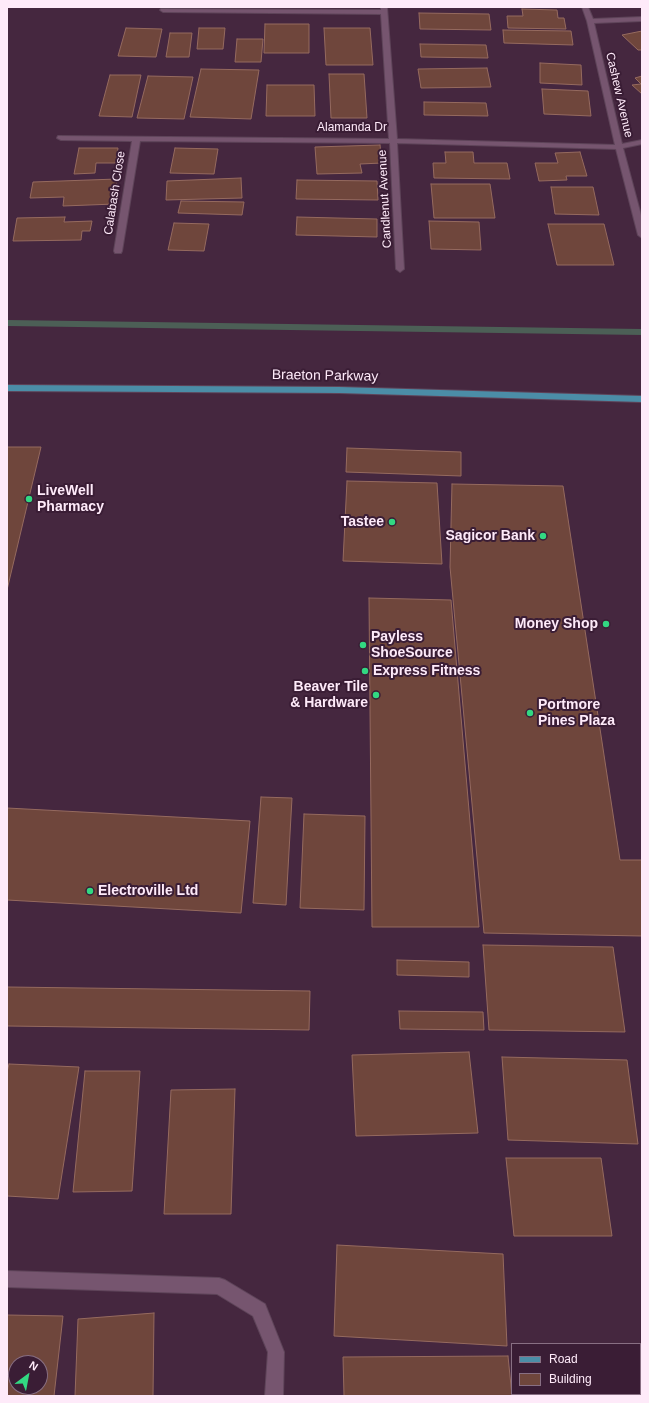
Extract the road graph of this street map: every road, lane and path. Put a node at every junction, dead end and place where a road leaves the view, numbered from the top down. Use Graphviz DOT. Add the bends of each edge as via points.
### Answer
graph roads {
  1 [pos="585,7"];
  2 [pos="164,10"];
  3 [pos="384,10"];
  4 [pos="642,19"];
  5 [pos="590,21"];
  6 [pos="61,138"];
  7 [pos="136,139"];
  8 [pos="393,141"];
  9 [pos="642,142"];
  10 [pos="618,147"];
  11 [pos="642,236"];
  12 [pos="118,251"];
  13 [pos="400,269"];
  14 [pos="7,388"];
  15 [pos="642,399"];
  16 [pos="7,1278"];
  17 [pos="274,1396"];
  1 -- 5 [label="street, Cashew Avenue"];
  2 -- 3 [label="street"];
  3 -- 8 [label="street, Candlenut Avenue"];
  4 -- 5 [label="street"];
  5 -- 10 [label="street, Cashew Avenue"];
  6 -- 7 [label="street, Alamanda Dr"];
  7 -- 8 [label="street, Alamanda Dr"];
  7 -- 12 [label="street, Calabash Close"];
  8 -- 10 [label="street, Alamanda Dr"];
  8 -- 13 [label="street, Candlenut Avenue"];
  9 -- 10 [label="street, Alamanda Dr"];
  10 -- 11 [label="street, Cashew Avenue"];
  14 -- 15 [label="main road, Braeton Parkway" via="339,390"];
  16 -- 17 [label="street" via="219,1286 259,1310 276,1352"];
}
